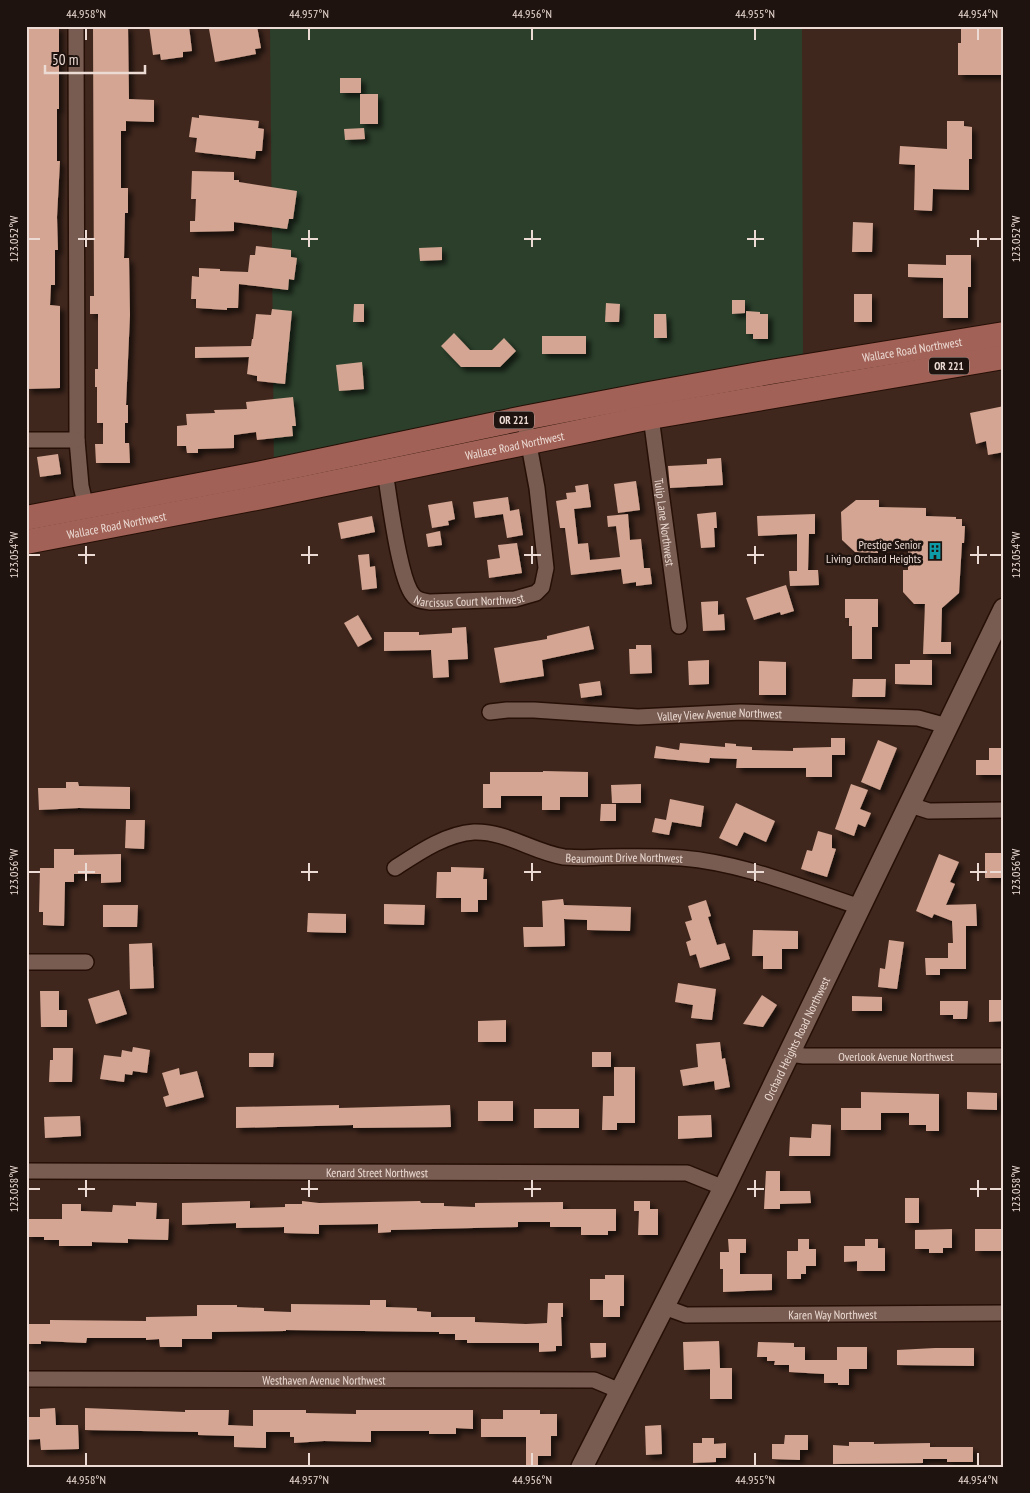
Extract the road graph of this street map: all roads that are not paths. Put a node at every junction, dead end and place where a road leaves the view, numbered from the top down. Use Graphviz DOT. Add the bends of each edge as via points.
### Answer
graph roads {
  1 [pos="76,26"];
  2 [pos="1004,334"];
  3 [pos="1004,357"];
  4 [pos="524,418"];
  5 [pos="651,418"];
  6 [pos="26,440"];
  7 [pos="77,440"];
  8 [pos="529,441"];
  9 [pos="283,468"];
  10 [pos="385,472"];
  11 [pos="86,507"];
  12 [pos="166,516"];
  13 [pos="26,518"];
  14 [pos="26,542"];
  15 [pos="1004,608"];
  16 [pos="679,626"];
  17 [pos="490,712"];
  18 [pos="947,726"];
  19 [pos="910,804"];
  20 [pos="1004,810"];
  21 [pos="395,868"];
  22 [pos="860,907"];
  23 [pos="26,962"];
  24 [pos="86,962"];
  25 [pos="790,1054"];
  26 [pos="1004,1056"];
  27 [pos="26,1172"];
  28 [pos="724,1188"];
  29 [pos="664,1307"];
  30 [pos="1004,1313"];
  31 [pos="26,1379"];
  32 [pos="620,1390"];
  33 [pos="582,1467"];
  1 -- 7 [label="street"];
  2 -- 4 [label="main road, Wallace Road Northwest / OR 221" via="771,372"];
  3 -- 5 [label="main road, Wallace Road Northwest / OR 221"];
  4 -- 8 [label="street, Narcissus Court Northwest"];
  4 -- 9 [label="main road, Wallace Road Northwest / OR 221"];
  5 -- 8 [label="main road, Wallace Road Northwest / OR 221"];
  5 -- 16 [label="street, Tulip Lane Northwest"];
  6 -- 7 [label="street"];
  7 -- 11 [label="street"];
  8 -- 10 [label="main road, Wallace Road Northwest / OR 221"];
  8 -- 10 [label="street, Narcissus Court Northwest" via="546,568 542,586 536,593 526,596 430,602 414,598 404,577"];
  9 -- 11 [label="main road, Wallace Road Northwest / OR 221"];
  9 -- 12 [label="main road" via="243,488 171,503 166,508"];
  10 -- 12 [label="main road, Wallace Road Northwest / OR 221"];
  11 -- 13 [label="main road, Wallace Road Northwest / OR 221"];
  12 -- 14 [label="main road, Wallace Road Northwest / OR 221"];
  15 -- 18 [label="main road, Orchard Heights Road Northwest"];
  17 -- 18 [label="street, Valley View Avenue Northwest" via="534,710 638,717 741,712 918,718"];
  18 -- 19 [label="main road, Orchard Heights Road Northwest"];
  19 -- 20 [label="street" via="929,811"];
  19 -- 22 [label="main road, Orchard Heights Road Northwest"];
  21 -- 22 [label="street, Beaumount Drive Northwest" via="456,836 490,833 549,854 571,858 681,858 740,868"];
  22 -- 25 [label="main road, Orchard Heights Road Northwest"];
  23 -- 24 [label="street"];
  25 -- 26 [label="street, Overlook Avenue Northwest"];
  25 -- 28 [label="main road, Orchard Heights Road Northwest"];
  27 -- 28 [label="street, Kenard Street Northwest" via="686,1174"];
  28 -- 29 [label="main road, Orchard Heights Road Northwest"];
  29 -- 30 [label="street, Karen Way Northwest" via="686,1315"];
  29 -- 32 [label="main road, Orchard Heights Road Northwest"];
  31 -- 32 [label="street, Westhaven Avenue Northwest" via="594,1380"];
  32 -- 33 [label="main road, Orchard Heights Road Northwest"];
}
